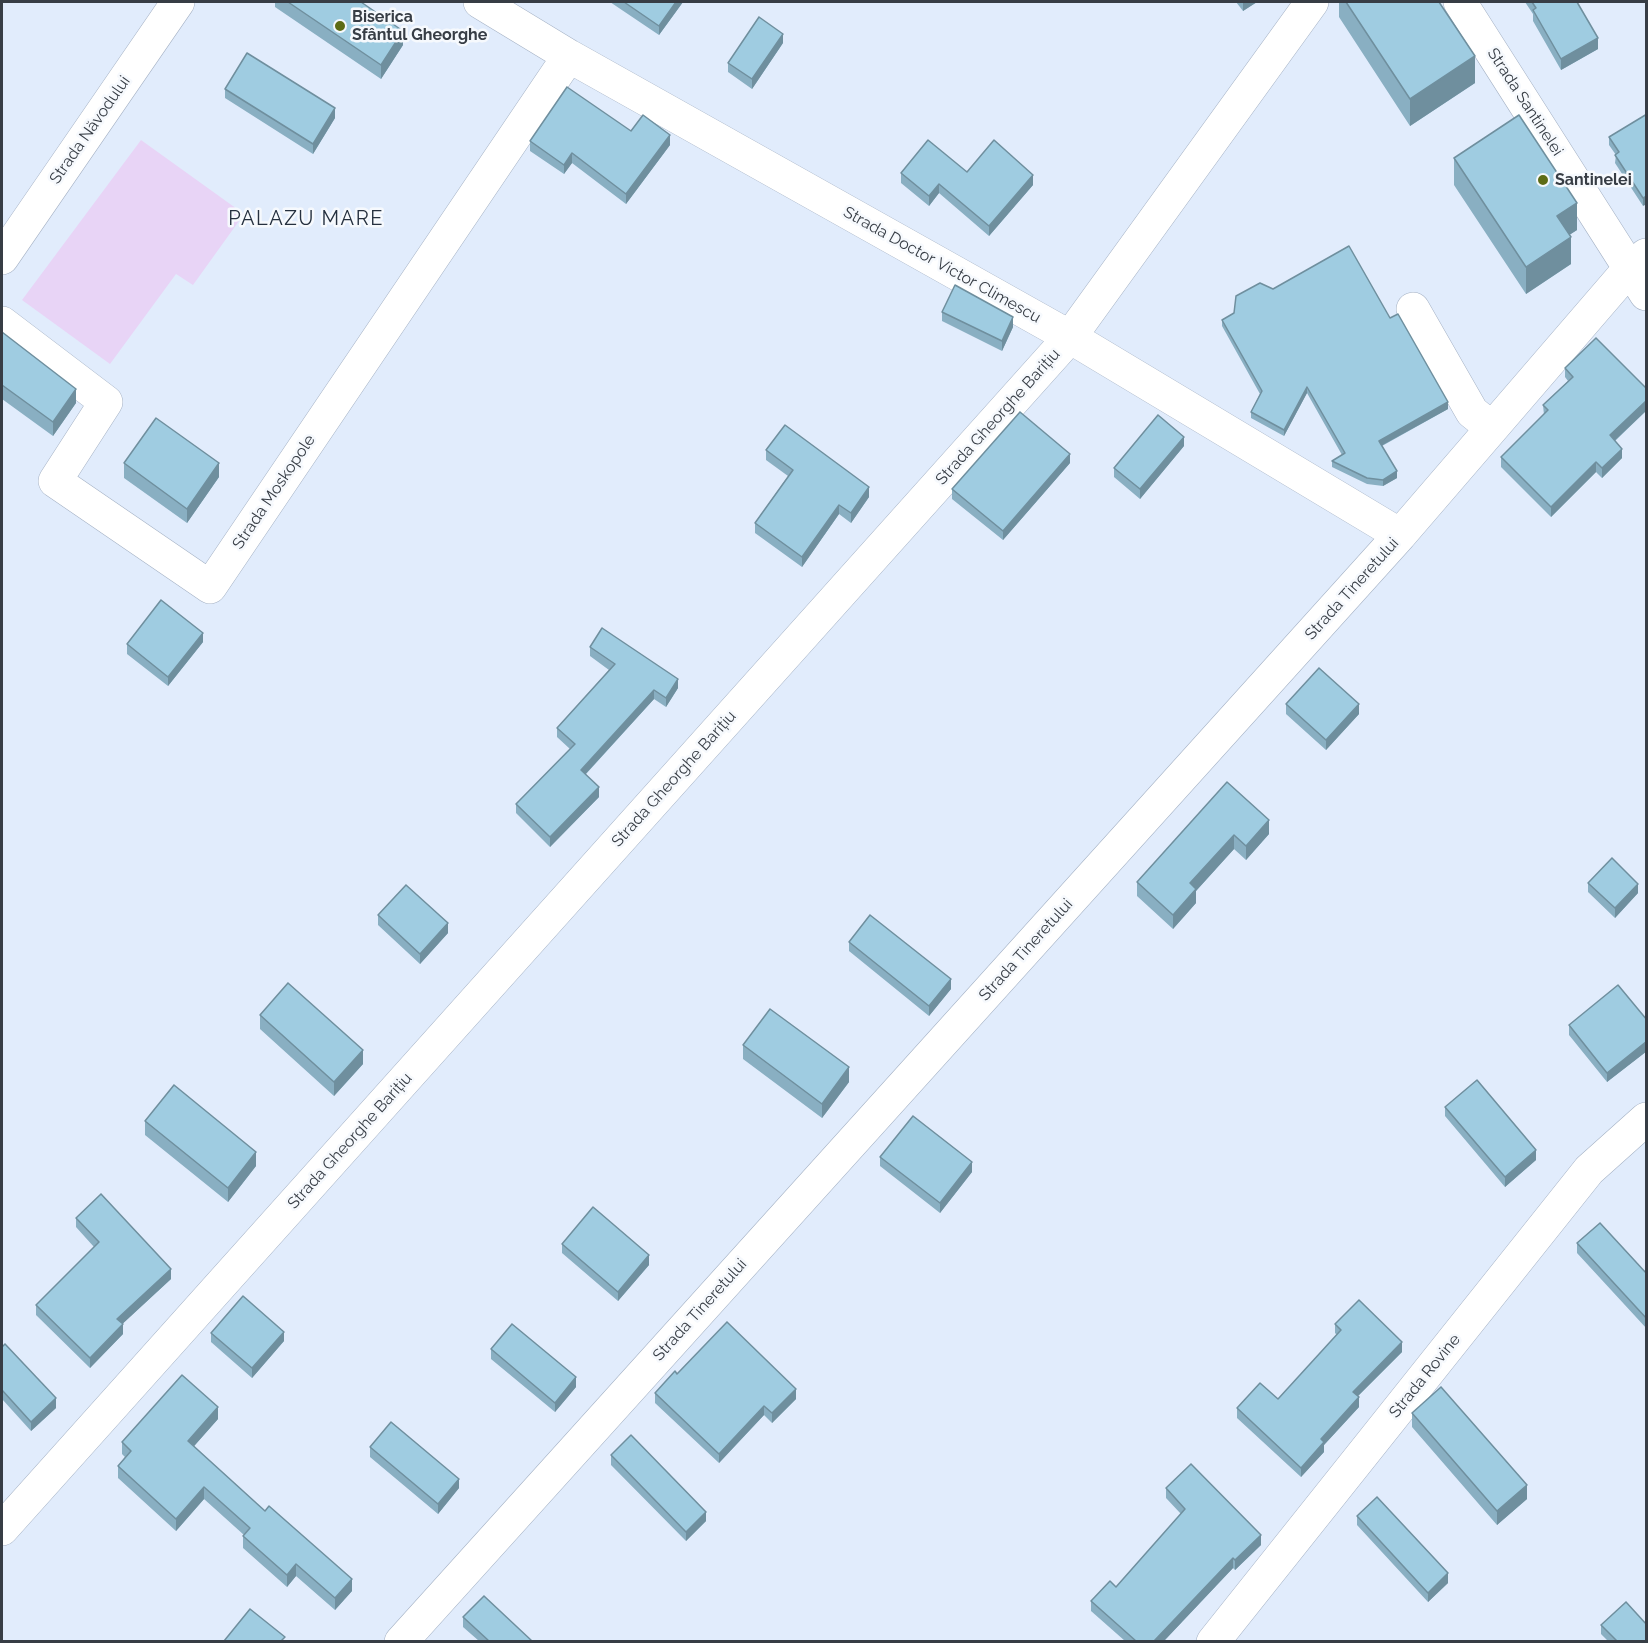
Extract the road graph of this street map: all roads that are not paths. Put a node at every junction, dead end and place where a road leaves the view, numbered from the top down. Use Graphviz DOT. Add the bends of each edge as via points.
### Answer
graph roads {
  1 [pos="178,2"];
  2 [pos="480,2"];
  3 [pos="1312,2"];
  4 [pos="1460,2"];
  5 [pos="569,56"];
  6 [pos="2,258"];
  7 [pos="1641,272"];
  8 [pos="1413,309"];
  9 [pos="2,324"];
  10 [pos="1070,337"];
  11 [pos="1492,428"];
  12 [pos="1400,535"];
  13 [pos="1647,1119"];
  14 [pos="2,1529"];
  15 [pos="401,1641"];
  16 [pos="1213,1641"];
  1 -- 6 [label="street, Strada Năvodului"];
  2 -- 5 [label="street, Strada Doctor Victor Climescu"];
  3 -- 10 [label="street, Strada Gheorghe Barițiu"];
  4 -- 7 [label="street, Strada Santinelei"];
  5 -- 9 [label="street, Strada Moskopole" via="210,587 55,481 106,402"];
  5 -- 10 [label="street, Strada Doctor Victor Climescu"];
  7 -- 11 [label="street, Strada Tineretului"];
  8 -- 11 [label="street" via="1472,411"];
  10 -- 12 [label="street, Strada Doctor Victor Climescu"];
  10 -- 14 [label="street, Strada Gheorghe Barițiu"];
  11 -- 12 [label="street, Strada Tineretului"];
  12 -- 15 [label="street, Strada Tineretului"];
  13 -- 16 [label="street, Strada Rovine" via="1589,1170"];
}
